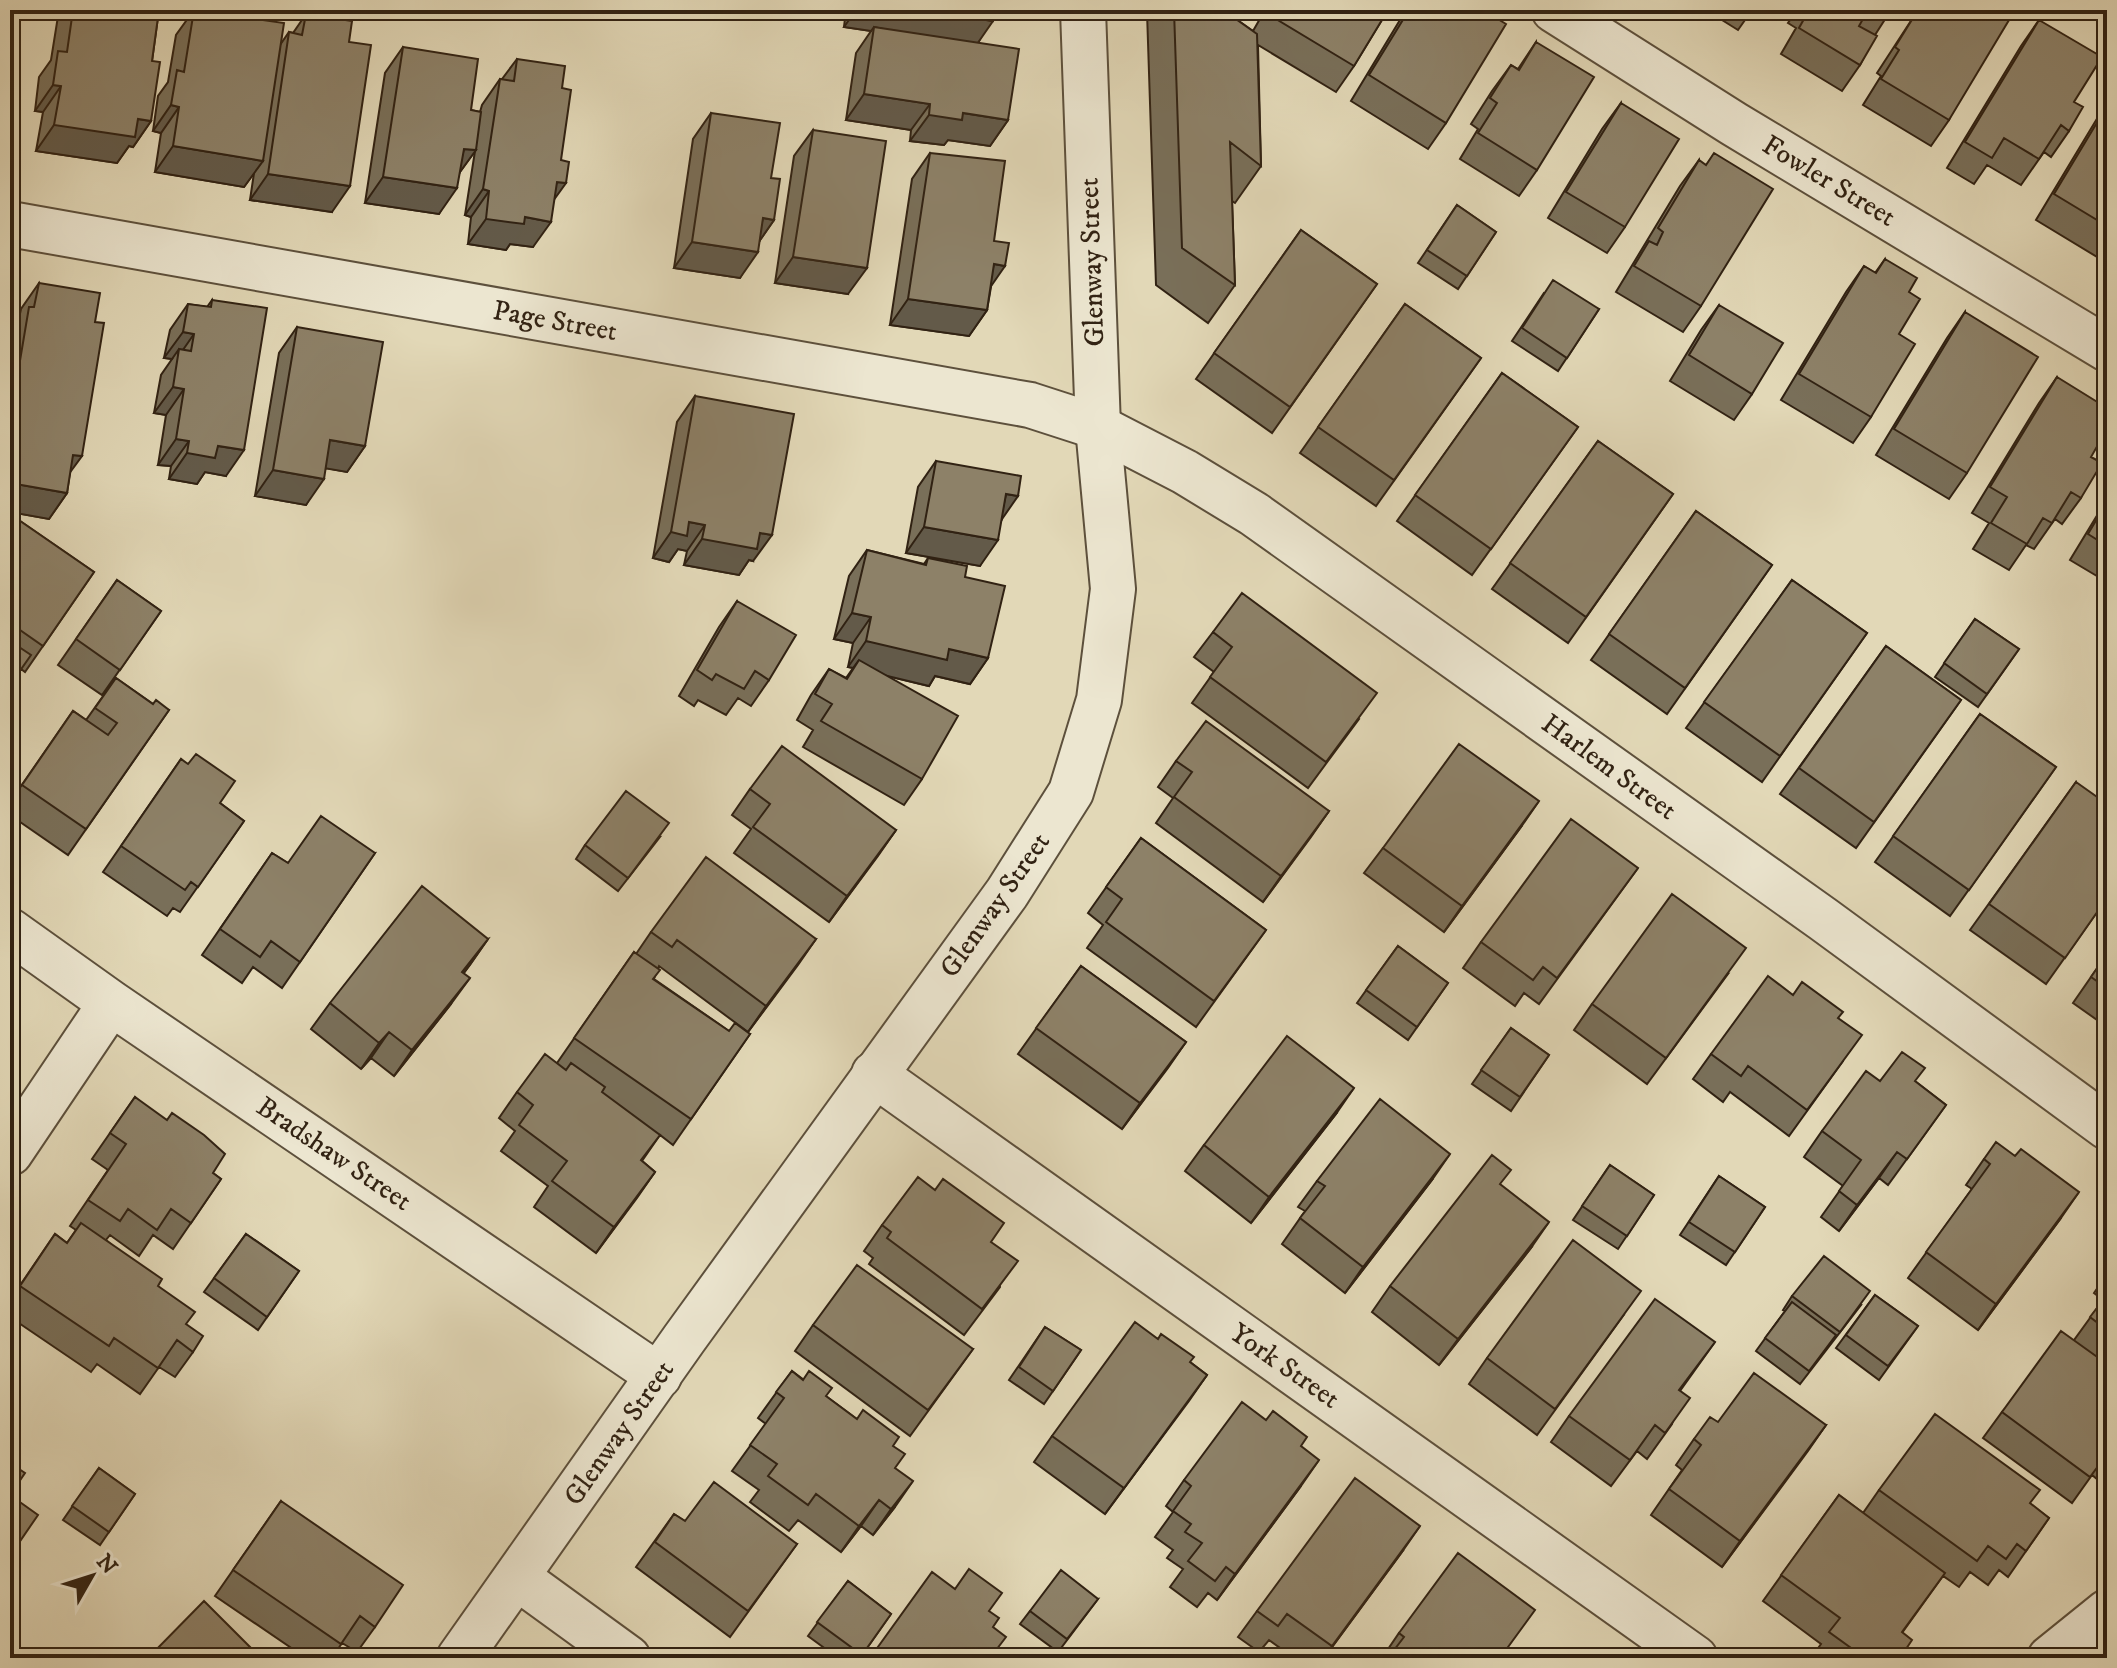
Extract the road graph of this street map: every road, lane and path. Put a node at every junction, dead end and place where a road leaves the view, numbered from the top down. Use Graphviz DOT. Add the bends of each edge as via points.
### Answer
graph roads {
  1 [pos="1083,10"];
  2 [pos="1554,10"];
  3 [pos="10,224"];
  4 [pos="2107,349"];
  5 [pos="1098,427"];
  6 [pos="10,931"];
  7 [pos="111,1003"];
  8 [pos="874,1074"];
  9 [pos="2107,1127"];
  10 [pos="10,1153"];
  11 [pos="659,1376"];
  12 [pos="518,1578"];
  13 [pos="2107,1612"];
  14 [pos="459,1658"];
  15 [pos="628,1658"];
  16 [pos="1695,1658"];
  17 [pos="2050,1658"];
  1 -- 5 [label="street, Glenway Street"];
  2 -- 4 [label="street, Fowler Street"];
  3 -- 5 [label="street, Page Street" via="1030,405"];
  5 -- 8 [label="street, Glenway Street" via="1113,589 1099,700 1071,792 1007,893"];
  5 -- 9 [label="street, Harlem Street" via="1254,514"];
  6 -- 7 [label="street, Bradshaw Street"];
  7 -- 10 [label="street"];
  7 -- 11 [label="street, Bradshaw Street"];
  8 -- 11 [label="street, Glenway Street"];
  8 -- 16 [label="street, York Street"];
  11 -- 12 [label="street, Glenway Street"];
  12 -- 14 [label="street, Glenway Street"];
  12 -- 15 [label="street"];
  13 -- 17 [label="street"];
}
